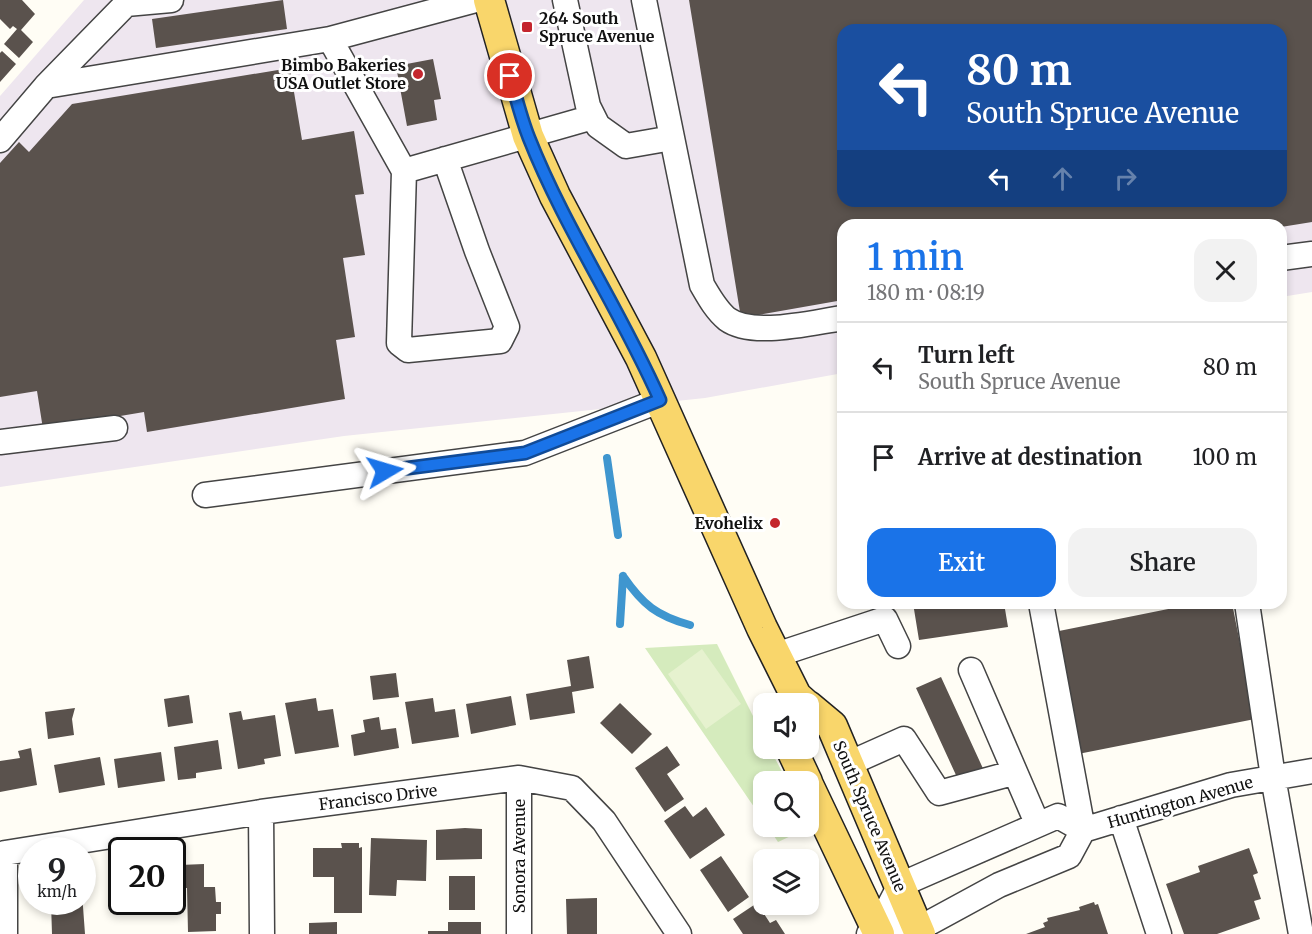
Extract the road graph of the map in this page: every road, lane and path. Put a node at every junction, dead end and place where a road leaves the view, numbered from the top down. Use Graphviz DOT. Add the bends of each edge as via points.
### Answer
graph roads {
  1 [pos="171,0"];
  2 [pos="476,0"];
  3 [pos="489,0"];
  4 [pos="566,0"];
  5 [pos="644,0"];
  6 [pos="330,39"];
  7 [pos="45,86"];
  8 [pos="593,117"];
  9 [pos="528,136"];
  10 [pos="672,138"];
  11 [pos="0,140"];
  12 [pos="446,159"];
  13 [pos="404,171"];
  14 [pos="1312,254"];
  15 [pos="1287,257"];
  16 [pos="837,319"];
  17 [pos="660,400"];
  18 [pos="115,428"];
  19 [pos="0,442"];
  20 [pos="205,495"];
  21 [pos="1042,609"];
  22 [pos="1249,609"];
  23 [pos="898,646"];
  24 [pos="776,656"];
  25 [pos="970,670"];
  26 [pos="796,693"];
  27 [pos="819,716"];
  28 [pos="848,764"];
  29 [pos="1312,771"];
  30 [pos="1013,773"];
  31 [pos="1273,777"];
  32 [pos="519,778"];
  33 [pos="819,807"];
  34 [pos="261,812"];
  35 [pos="1121,818"];
  36 [pos="1037,823"];
  37 [pos="1083,830"];
  38 [pos="900,885"];
  39 [pos="875,932"];
  40 [pos="919,932"];
  41 [pos="5,934"];
  42 [pos="262,934"];
  43 [pos="519,934"];
  44 [pos="679,934"];
  45 [pos="1159,934"];
  46 [pos="1301,934"];
  1 -- 7 [label="street" via="126,4"];
  2 -- 6 [label="street"];
  3 -- 9 [label="main road, South Spruce Avenue"];
  4 -- 8 [label="street"];
  5 -- 10 [label="street"];
  6 -- 7 [label="street"];
  6 -- 13 [label="street"];
  7 -- 11 [label="street"];
  8 -- 9 [label="street"];
  8 -- 10 [label="street" via="610,137 626,146"];
  9 -- 12 [label="street"];
  9 -- 17 [label="main road, South Spruce Avenue"];
  10 -- 16 [label="street" via="702,285 714,305 728,319 743,326 770,328"];
  12 -- 13 [label="street"];
  12 -- 13 [label="street" via="507,327 500,341 408,350 399,343"];
  14 -- 15 [label="street"];
  17 -- 20 [label="street" via="525,453"];
  17 -- 24 [label="main road, South Spruce Avenue"];
  18 -- 19 [label="street"];
  21 -- 37 [label="street"];
  22 -- 31 [label="street"];
  23 -- 24 [label="street" via="885,619"];
  24 -- 26 [label="main road, South Spruce Avenue"];
  25 -- 30 [label="street"];
  27 -- 28 [label="main road, South Spruce Avenue" via="832,726"];
  28 -- 30 [label="street" via="904,740 939,794"];
  28 -- 38 [label="main road, South Spruce Avenue"];
  29 -- 31 [label="street, Huntington Avenue"];
  30 -- 36 [label="street"];
  31 -- 35 [label="street, Huntington Avenue"];
  31 -- 46 [label="street"];
  32 -- 34 [label="street, Francisco Drive"];
  32 -- 43 [label="street, Sonora Avenue"];
  32 -- 44 [label="street, Francisco Drive" via="572,788 604,821"];
  33 -- 39 [label="main road"];
  34 -- 41 [label="street, Francisco Drive" via="5,853"];
  34 -- 42 [label="street"];
  35 -- 37 [label="street, Huntington Avenue"];
  35 -- 45 [label="street"];
  36 -- 37 [label="street" via="1058,816"];
  36 -- 38 [label="street"];
  37 -- 40 [label="street" via="1069,856 999,885"];
  38 -- 39 [label="street"];
  38 -- 40 [label="main road, South Spruce Avenue"];
  39 -- 40 [label="street"];
}
